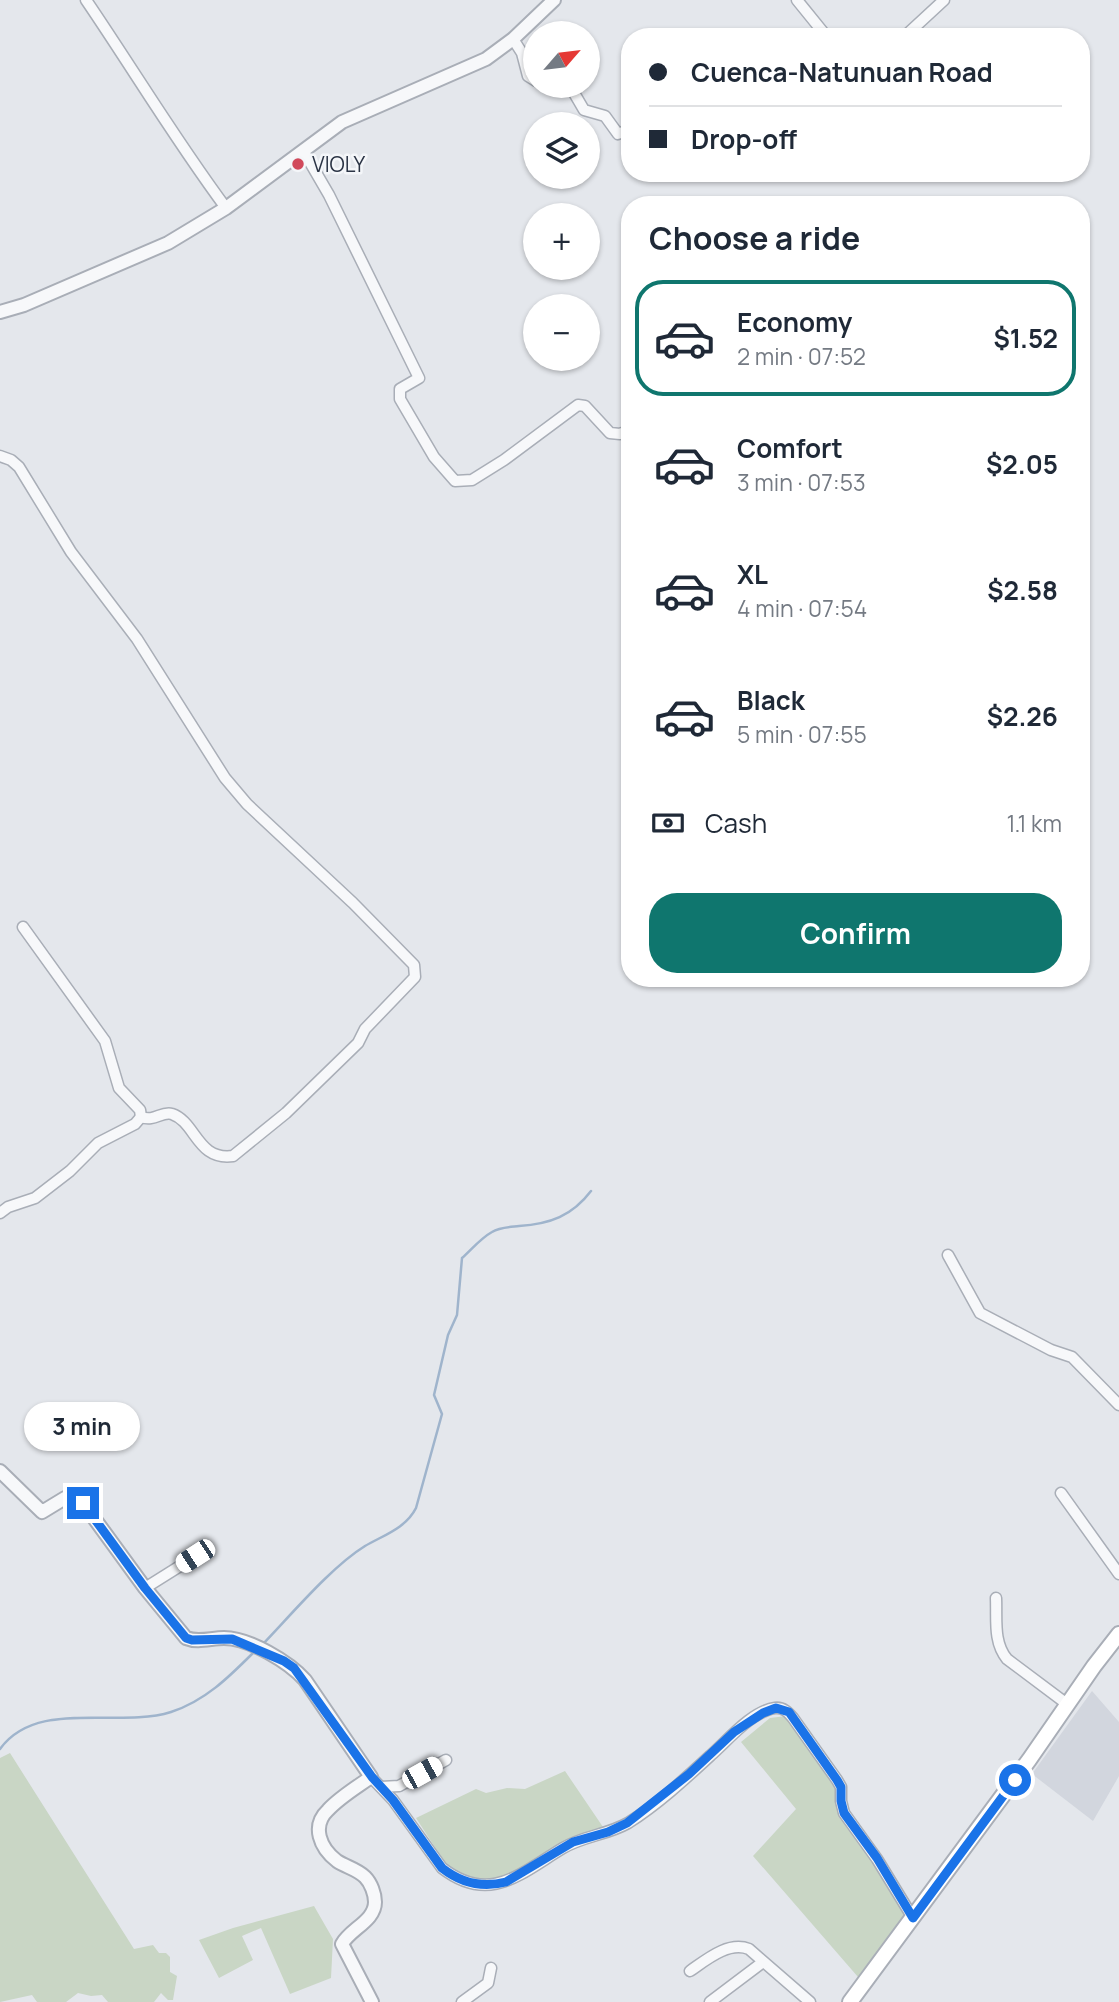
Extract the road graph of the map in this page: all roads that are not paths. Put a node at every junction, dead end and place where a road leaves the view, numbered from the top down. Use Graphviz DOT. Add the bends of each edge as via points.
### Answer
graph roads {
  1 [pos="86,0"];
  2 [pos="554,0"];
  3 [pos="797,0"];
  4 [pos="944,0"];
  5 [pos="820,28"];
  6 [pos="914,28"];
  7 [pos="513,39"];
  8 [pos="523,57"];
  9 [pos="576,98"];
  10 [pos="621,133"];
  11 [pos="304,152"];
  12 [pos="226,208"];
  13 [pos="0,312"];
  14 [pos="621,434"];
  15 [pos="0,456"];
  16 [pos="23,927"];
  17 [pos="141,1117"];
  18 [pos="0,1213"];
  19 [pos="948,1255"];
  20 [pos="1119,1405"];
  21 [pos="0,1471"];
  22 [pos="1061,1493"];
  23 [pos="195,1556"];
  24 [pos="1119,1574"];
  25 [pos="145,1588"];
  26 [pos="996,1598"];
  27 [pos="1119,1634"];
  28 [pos="1067,1704"];
  29 [pos="446,1760"];
  30 [pos="372,1777"];
  31 [pos="381,1787"];
  32 [pos="913,1918"];
  33 [pos="763,1962"];
  34 [pos="491,1968"];
  35 [pos="690,1971"];
  36 [pos="372,2002"];
  37 [pos="462,2002"];
  38 [pos="709,2002"];
  39 [pos="810,2002"];
  40 [pos="850,2002"];
  1 -- 12 [label="street"];
  2 -- 7 [label="street"];
  3 -- 5 [label="street"];
  4 -- 6 [label="street"];
  7 -- 8 [label="street"];
  7 -- 11 [label="street" via="486,59 342,122"];
  9 -- 10 [label="street" via="584,110 605,116"];
  11 -- 12 [label="street"];
  11 -- 14 [label="street" via="419,378 400,388 400,399 434,457 455,481 472,480 578,405 585,406 610,433"];
  12 -- 13 [label="street" via="168,243"];
  15 -- 17 [label="street" via="19,467 71,552 137,639 225,778 414,965 415,977 358,1042 286,1113 233,1156 204,1148 176,1115 152,1120"];
  16 -- 17 [label="street" via="105,1041 119,1088"];
  17 -- 18 [label="street" via="98,1143 35,1198"];
  19 -- 20 [label="street" via="980,1313 1072,1357"];
  21 -- 25 [label="street" via="41,1511 74,1497 83,1503"];
  22 -- 24 [label="street"];
  23 -- 25 [label="street"];
  25 -- 30 [label="street" via="186,1638 232,1639 294,1668"];
  26 -- 28 [label="street" via="1001,1651"];
  27 -- 28 [label="main road"];
  28 -- 32 [label="main road"];
  29 -- 31 [label="street" via="399,1786"];
  30 -- 31 [label="street"];
  30 -- 36 [label="street" via="328,1809 318,1826 322,1845 336,1860 365,1877 371,1887 373,1913 342,1944"];
  31 -- 32 [label="street" via="442,1868 465,1881 494,1885 573,1842 627,1823 734,1732 763,1713 784,1709 837,1780 844,1813"];
  32 -- 40 [label="main road"];
  33 -- 35 [label="street" via="749,1949 736,1946"];
  33 -- 38 [label="street"];
  33 -- 39 [label="street"];
  34 -- 37 [label="street" via="488,1983"];
}
